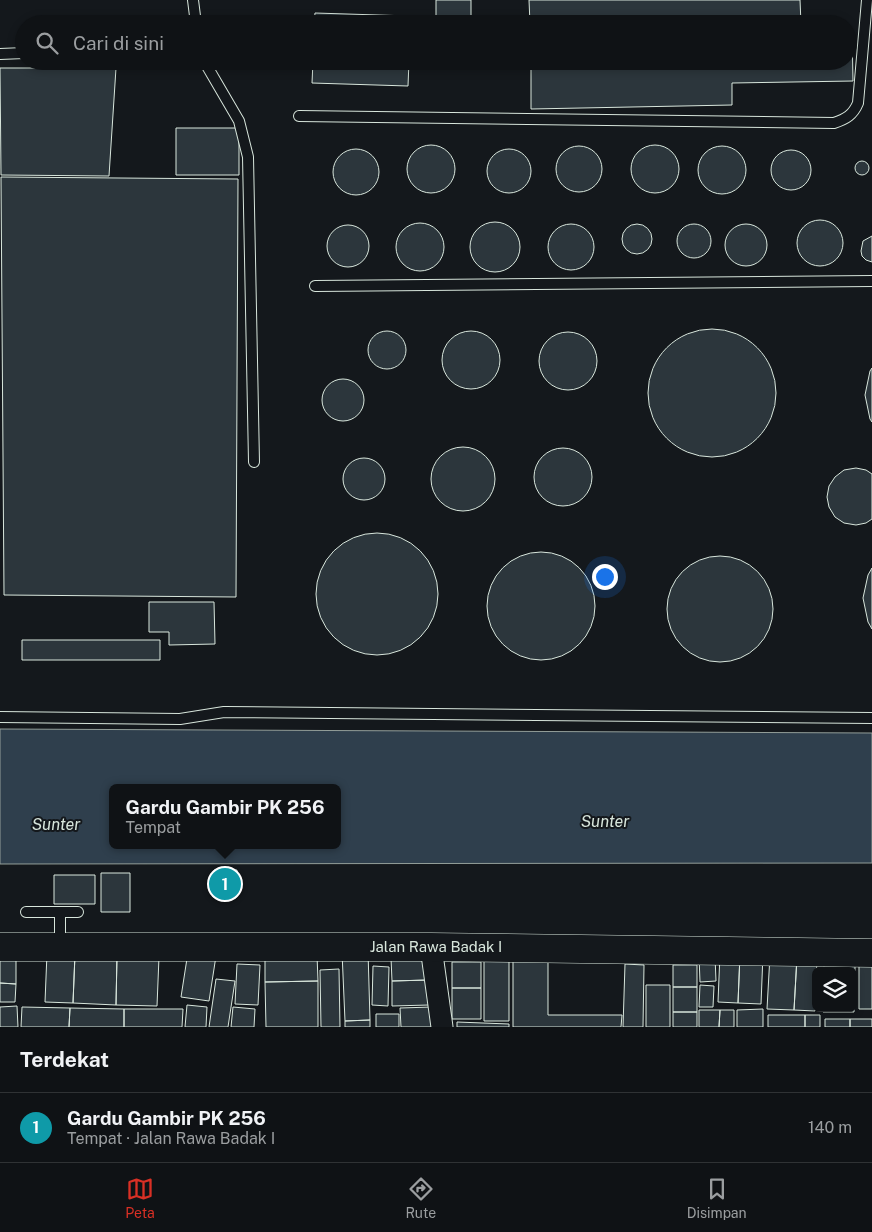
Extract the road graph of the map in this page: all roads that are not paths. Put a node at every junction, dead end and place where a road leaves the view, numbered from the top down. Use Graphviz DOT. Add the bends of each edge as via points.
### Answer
graph roads {
  1 [pos="193,0"];
  2 [pos="867,0"];
  3 [pos="868,14"];
  4 [pos="195,15"];
  5 [pos="15,53"];
  6 [pos="0,54"];
  7 [pos="209,70"];
  8 [pos="299,116"];
  9 [pos="872,281"];
  10 [pos="315,286"];
  11 [pos="254,462"];
  12 [pos="0,717"];
  13 [pos="872,718"];
  14 [pos="26,912"];
  15 [pos="60,912"];
  16 [pos="78,912"];
  17 [pos="0,946"];
  18 [pos="60,947"];
  19 [pos="431,947"];
  20 [pos="872,953"];
  21 [pos="442,1027"];
  1 -- 4 [label="lane"];
  2 -- 3 [label="lane"];
  3 -- 8 [label="lane" via="858,103 846,119 834,123"];
  5 -- 6 [label="lane"];
  7 -- 11 [label="lane" via="239,121 248,157"];
  9 -- 10 [label="lane"];
  12 -- 13 [label="lane" via="180,718 224,712"];
  14 -- 15 [label="lane"];
  15 -- 16 [label="lane"];
  15 -- 18 [label="lane"];
  17 -- 18 [label="street, Jalan Rawa Badak I"];
  18 -- 19 [label="street, Jalan Rawa Badak I"];
  19 -- 20 [label="street, Jalan Rawa Badak I"];
  19 -- 21 [label="street"];
}
